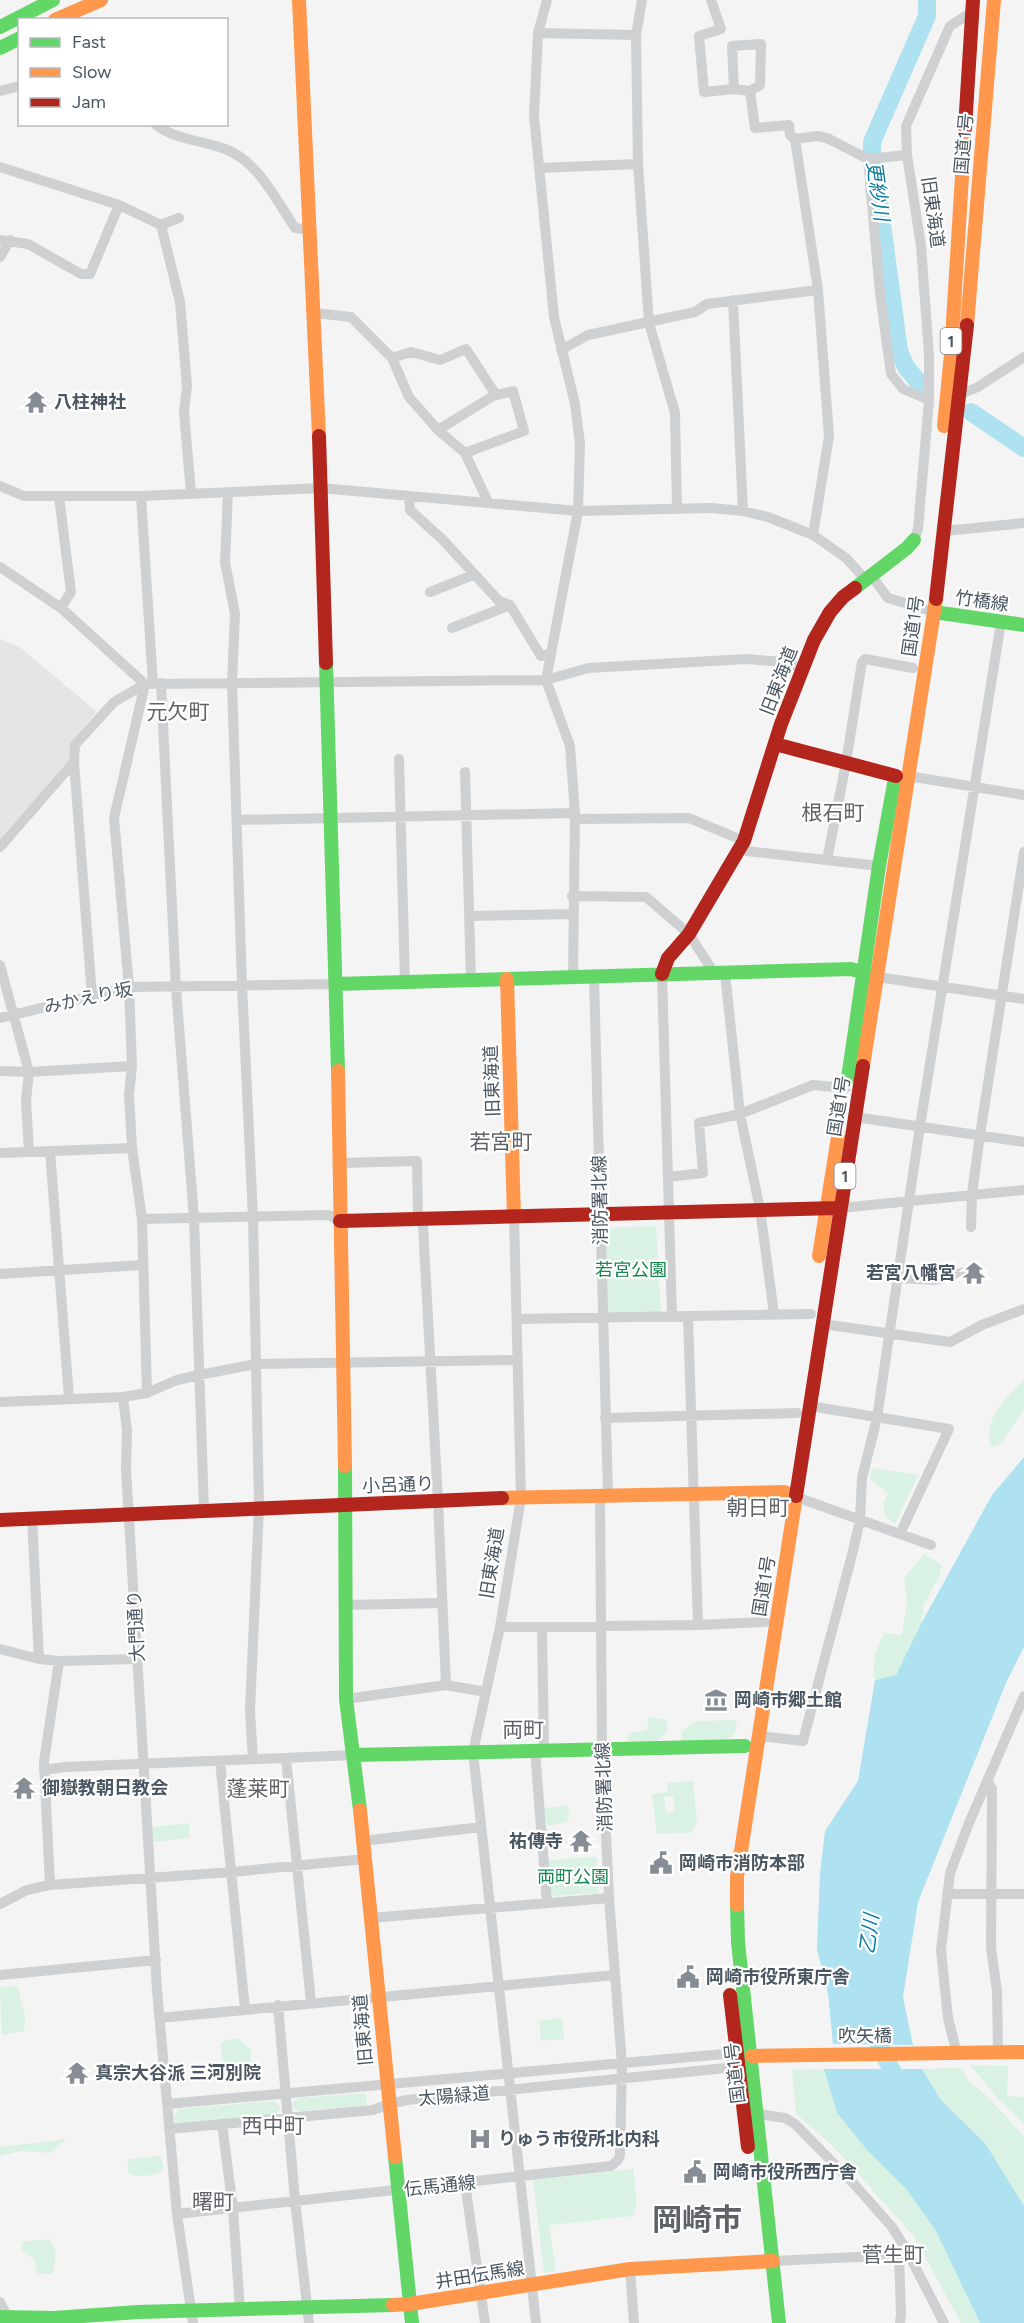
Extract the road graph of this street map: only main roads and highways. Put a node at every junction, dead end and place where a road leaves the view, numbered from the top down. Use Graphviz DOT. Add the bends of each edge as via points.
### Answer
graph roads {
  1 [pos="54,0"];
  2 [pos="101,0"];
  3 [pos="299,0"];
  4 [pos="994,0"];
  5 [pos="1000,0"];
  6 [pos="973,6"];
  7 [pos="60,18"];
  8 [pos="0,27"];
  9 [pos="991,28"];
  10 [pos="18,39"];
  11 [pos="0,48"];
  12 [pos="914,540"];
  13 [pos="928,609"];
  14 [pos="1024,625"];
  15 [pos="775,744"];
  16 [pos="902,776"];
  17 [pos="863,972"];
  18 [pos="662,974"];
  19 [pos="878,977"];
  20 [pos="507,979"];
  21 [pos="336,984"];
  22 [pos="833,1207"];
  23 [pos="514,1216"];
  24 [pos="340,1221"];
  25 [pos="790,1495"];
  26 [pos="345,1505"];
  27 [pos="0,1520"];
  28 [pos="745,1746"];
  29 [pos="354,1755"];
  30 [pos="1024,2052"];
  31 [pos="752,2056"];
  32 [pos="767,2261"];
  33 [pos="410,2304"];
  34 [pos="3,2317"];
  35 [pos="192,2317"];
  36 [pos="138,2318"];
  37 [pos="86,2319"];
  38 [pos="55,2320"];
  39 [pos="412,2323"];
  40 [pos="768,2323"];
  41 [pos="779,2323"];
  1 -- 8 [label="main road"];
  2 -- 7 [label="main road"];
  3 -- 21 [label="main road, 旧東海道" via="315,313"];
  4 -- 9 [label="main road, 国道1号 / 1"];
  5 -- 9 [label="main road"];
  6 -- 13 [label="main road, 国道1号 / 1" via="951,354"];
  9 -- 13 [label="main road, 国道1号 / 1" via="966,355 945,531"];
  10 -- 11 [label="main road"];
  12 -- 15 [label="main road, 旧東海道" via="830,612 802,668"];
  13 -- 14 [label="main road, 竹橋線"];
  13 -- 16 [label="main road, 国道1号 / 1"];
  13 -- 16 [label="main road, 国道1号 / 1" via="913,668"];
  15 -- 16 [label="main road"];
  15 -- 18 [label="main road, 旧東海道" via="741,846 689,934 668,958"];
  16 -- 17 [label="main road, 国道1号 / 1" via="879,866"];
  16 -- 19 [label="main road, 国道1号 / 1"];
  17 -- 18 [label="main road" via="851,969"];
  17 -- 19 [label="main road"];
  17 -- 22 [label="main road, 国道1号 / 1"];
  18 -- 20 [label="main road"];
  19 -- 22 [label="main road, 国道1号 / 1" via="855,1117"];
  20 -- 21 [label="main road"];
  20 -- 23 [label="main road, 旧東海道"];
  21 -- 24 [label="main road, 旧東海道"];
  22 -- 23 [label="main road"];
  22 -- 25 [label="main road, 国道1号 / 1" via="811,1314"];
  22 -- 25 [label="main road, 国道1号 / 1" via="810,1406"];
  23 -- 24 [label="main road"];
  24 -- 26 [label="main road, 旧東海道"];
  25 -- 26 [label="main road, 小呂通り" via="604,1495"];
  25 -- 28 [label="main road, 国道1号 / 1"];
  25 -- 31 [label="main road, 国道1号 / 1" via="737,1877 744,2001"];
  26 -- 27 [label="main road, 小呂通り"];
  26 -- 29 [label="main road, 旧東海道" via="346,1699"];
  28 -- 29 [label="main road"];
  28 -- 32 [label="main road, 国道1号 / 1" via="723,1911 737,2060"];
  29 -- 33 [label="main road, 旧東海道"];
  30 -- 31 [label="main road, 吹矢橋"];
  31 -- 32 [label="main road, 国道1号 / 1"];
  32 -- 33 [label="main road, 井田伝馬線" via="630,2269"];
  32 -- 40 [label="main road, 国道1号 / 1"];
  32 -- 41 [label="main road, 国道1号 / 1"];
  33 -- 35 [label="main road, 井田伝馬線" via="240,2310"];
  33 -- 39 [label="main road, 旧東海道"];
  34 -- 38 [label="main road, 井田伝馬線"];
  35 -- 36 [label="main road, 井田伝馬線"];
  36 -- 37 [label="main road, 井田伝馬線"];
  37 -- 38 [label="main road, 井田伝馬線"];
}
